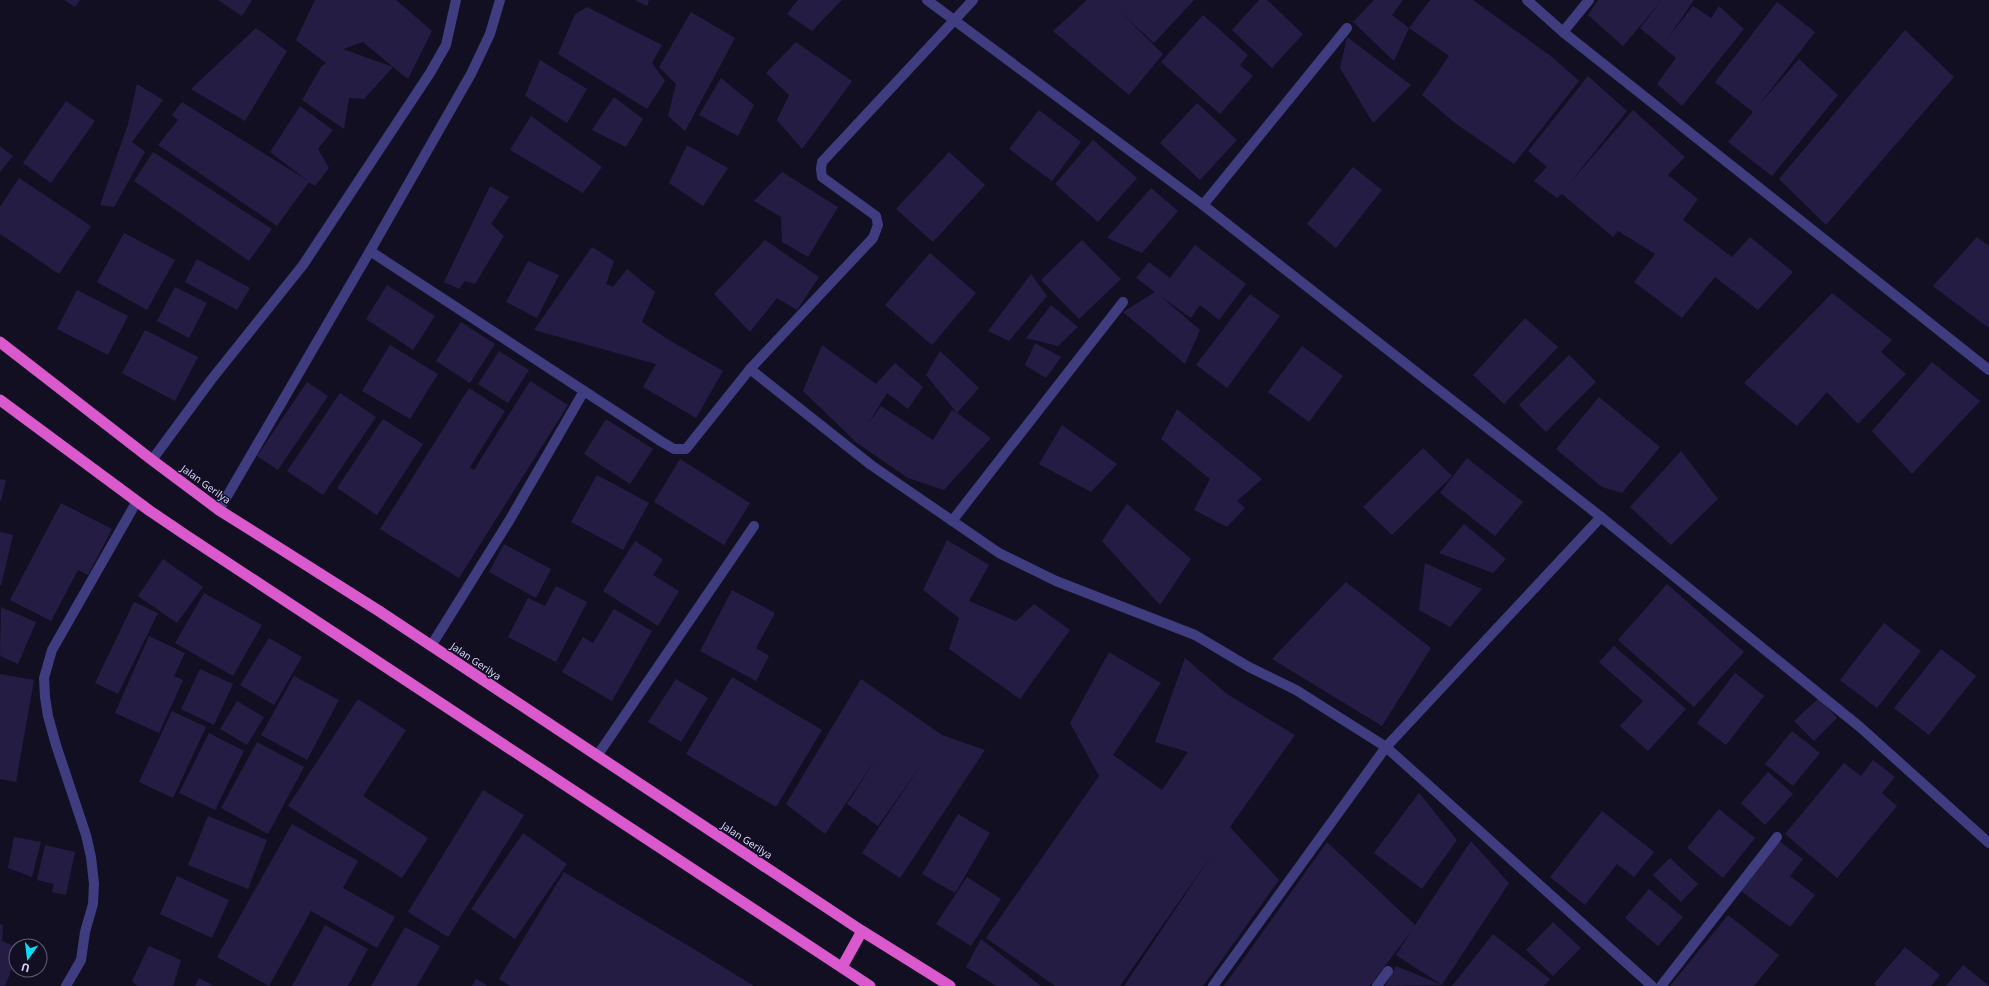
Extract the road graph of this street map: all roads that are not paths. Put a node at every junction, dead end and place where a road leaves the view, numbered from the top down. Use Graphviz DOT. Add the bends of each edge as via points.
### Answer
graph roads {
  1 [pos="456,0"];
  2 [pos="500,0"];
  3 [pos="926,0"];
  4 [pos="973,0"];
  5 [pos="1527,0"];
  6 [pos="1589,0"];
  7 [pos="954,22"];
  8 [pos="1347,28"];
  9 [pos="1563,32"];
  10 [pos="1203,205"];
  11 [pos="370,251"];
  12 [pos="1123,302"];
  13 [pos="0,342"];
  14 [pos="750,369"];
  15 [pos="1989,370"];
  16 [pos="584,391"];
  17 [pos="0,400"];
  18 [pos="152,460"];
  19 [pos="137,501"];
  20 [pos="219,510"];
  21 [pos="1600,517"];
  22 [pos="952,521"];
  23 [pos="754,526"];
  24 [pos="431,646"];
  25 [pos="1386,747"];
  26 [pos="597,756"];
  27 [pos="1777,837"];
  28 [pos="1989,843"];
  29 [pos="862,931"];
  30 [pos="842,967"];
  31 [pos="1388,971"];
  32 [pos="66,986"];
  33 [pos="870,986"];
  34 [pos="950,986"];
  35 [pos="1213,986"];
  36 [pos="1377,986"];
  37 [pos="1652,986"];
  38 [pos="1661,986"];
  1 -- 18 [label="street" via="446,45 430,73 303,265 211,380"];
  2 -- 11 [label="street" via="490,34 471,74"];
  3 -- 7 [label="street"];
  4 -- 7 [label="street"];
  5 -- 9 [label="street"];
  6 -- 9 [label="street"];
  7 -- 10 [label="street"];
  7 -- 14 [label="street" via="822,162 822,177 876,216 878,225 873,238"];
  8 -- 10 [label="street"];
  9 -- 15 [label="street"];
  10 -- 21 [label="street"];
  11 -- 16 [label="street"];
  11 -- 20 [label="street"];
  12 -- 22 [label="street"];
  13 -- 18 [label="highway, Jalan Gerilya"];
  14 -- 16 [label="street" via="686,448 674,449"];
  14 -- 22 [label="street" via="870,465"];
  16 -- 24 [label="street" via="510,521"];
  17 -- 19 [label="highway"];
  18 -- 20 [label="highway, Jalan Gerilya"];
  19 -- 30 [label="highway"];
  19 -- 32 [label="street" via="52,650 44,678 48,716 86,835 94,884 93,904 81,960"];
  20 -- 24 [label="highway, Jalan Gerilya"];
  21 -- 25 [label="street"];
  21 -- 28 [label="street" via="1860,727"];
  22 -- 25 [label="street" via="999,553 1056,581 1195,634 1249,667 1296,690"];
  23 -- 26 [label="street"];
  24 -- 26 [label="highway, Jalan Gerilya"];
  25 -- 35 [label="street"];
  25 -- 37 [label="street"];
  26 -- 29 [label="highway, Jalan Gerilya"];
  27 -- 38 [label="street"];
  29 -- 30 [label="highway"];
  29 -- 34 [label="highway, Jalan Gerilya"];
  30 -- 33 [label="highway"];
  31 -- 36 [label="street"];
}
